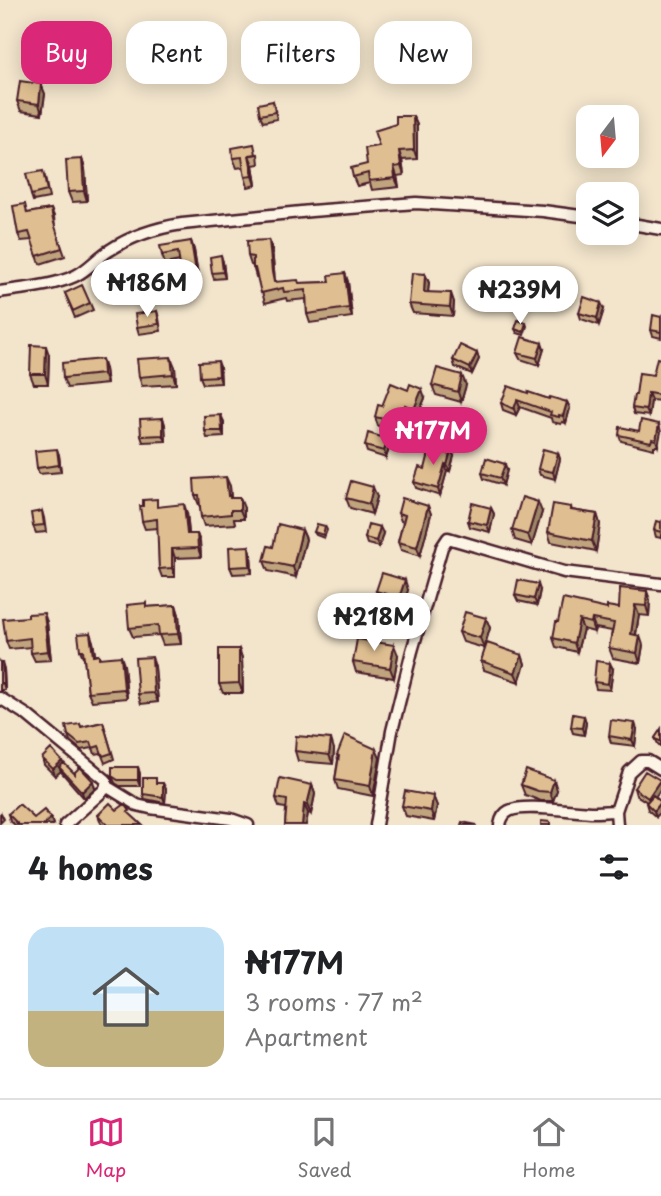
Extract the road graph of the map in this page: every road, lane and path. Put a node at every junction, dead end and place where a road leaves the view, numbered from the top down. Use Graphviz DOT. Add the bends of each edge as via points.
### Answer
graph roads {
  1 [pos="576,215"];
  2 [pos="639,225"];
  3 [pos="661,229"];
  4 [pos="0,292"];
  5 [pos="661,584"];
  6 [pos="0,698"];
  7 [pos="661,769"];
  8 [pos="106,786"];
  9 [pos="616,811"];
  10 [pos="65,825"];
  11 [pos="248,825"];
  12 [pos="376,825"];
  13 [pos="500,825"];
  14 [pos="617,825"];
  1 -- 4 [label="street" via="416,204 183,224 138,234 77,275"];
  2 -- 3 [label="street"];
  5 -- 12 [label="street" via="564,572 448,538 412,651"];
  6 -- 8 [label="street" via="100,774"];
  7 -- 9 [label="street" via="641,761 629,772"];
  8 -- 10 [label="street"];
  8 -- 11 [label="street" via="137,805"];
  9 -- 13 [label="street" via="516,809 507,812"];
  9 -- 14 [label="street"];
}
